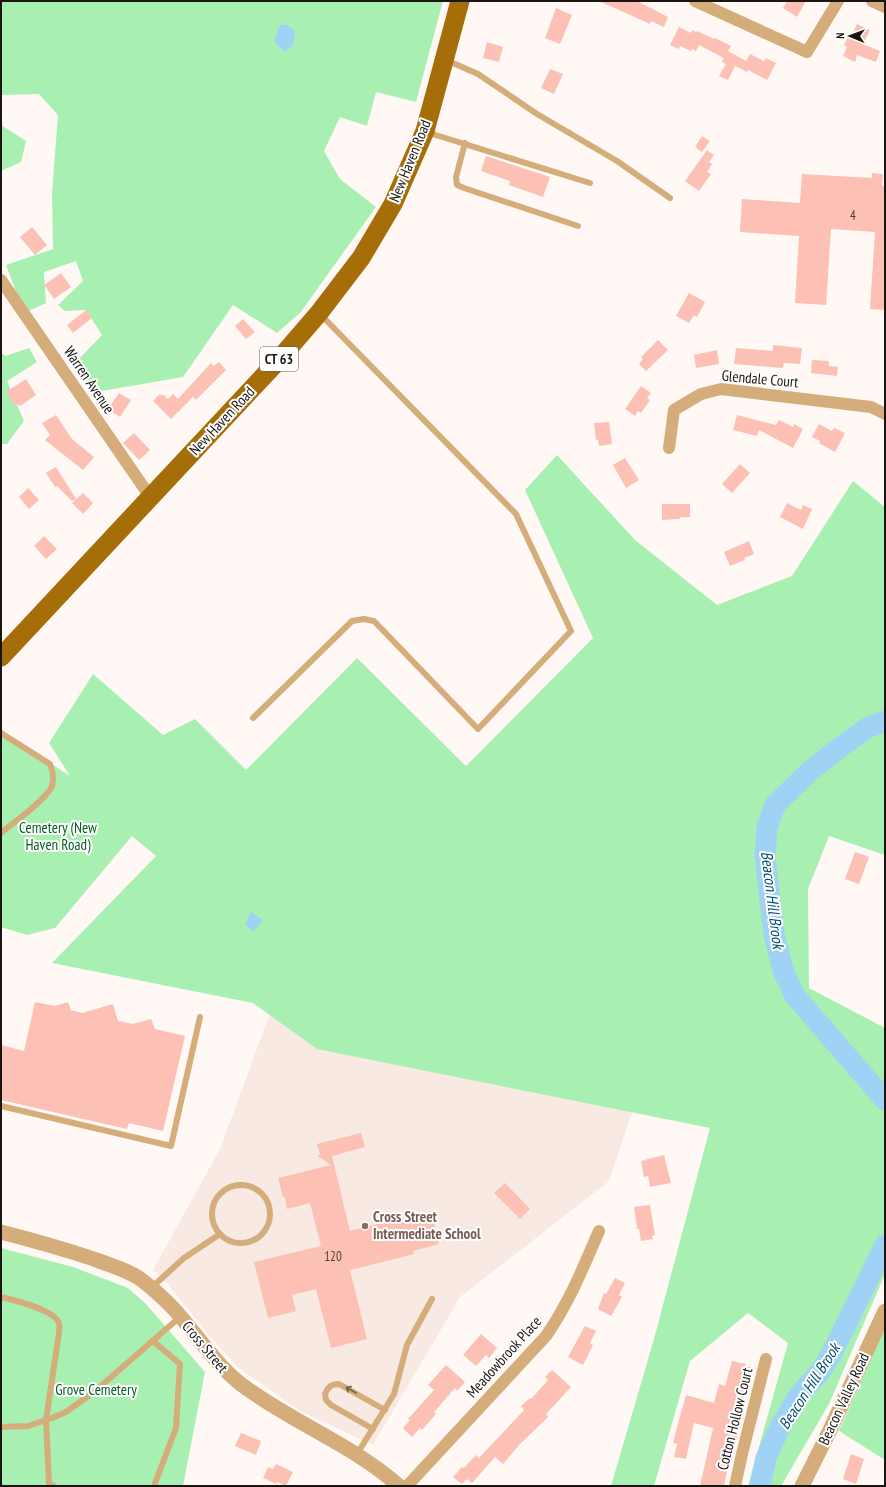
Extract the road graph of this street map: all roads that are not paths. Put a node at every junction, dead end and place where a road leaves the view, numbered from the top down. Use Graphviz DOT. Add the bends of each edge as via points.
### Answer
graph roads {
  1 [pos="460,1"];
  2 [pos="695,1"];
  3 [pos="838,1"];
  4 [pos="872,1"];
  5 [pos="885,7"];
  6 [pos="444,59"];
  7 [pos="424,131"];
  8 [pos="465,143"];
  9 [pos="590,183"];
  10 [pos="670,198"];
  11 [pos="578,226"];
  12 [pos="1,280"];
  13 [pos="319,313"];
  14 [pos="885,414"];
  15 [pos="669,448"];
  16 [pos="151,498"];
  17 [pos="1,657"];
  18 [pos="253,718"];
  19 [pos="1,733"];
  20 [pos="1,833"];
  21 [pos="200,1017"];
  22 [pos="1,1106"];
  23 [pos="599,1231"];
  24 [pos="1,1232"];
  25 [pos="220,1234"];
  26 [pos="151,1288"];
  27 [pos="1,1297"];
  28 [pos="432,1299"];
  29 [pos="885,1311"];
  30 [pos="180,1317"];
  31 [pos="154,1341"];
  32 [pos="766,1359"];
  33 [pos="385,1410"];
  34 [pos="46,1420"];
  35 [pos="1,1427"];
  36 [pos="373,1429"];
  37 [pos="357,1454"];
  38 [pos="54,1486"];
  39 [pos="154,1486"];
  40 [pos="399,1486"];
  41 [pos="407,1486"];
  42 [pos="735,1486"];
  43 [pos="802,1486"];
  1 -- 6 [label="main road, New Haven Road / CT 63"];
  2 -- 3 [label="street" via="806,52"];
  4 -- 5 [label="street"];
  6 -- 7 [label="main road, New Haven Road / CT 63"];
  6 -- 10 [label="lane" via="478,74 537,114 617,161"];
  7 -- 8 [label="lane"];
  7 -- 13 [label="main road, New Haven Road / CT 63" via="393,204 361,258"];
  8 -- 9 [label="lane"];
  8 -- 11 [label="lane" via="456,177 457,185"];
  12 -- 16 [label="street, Warren Avenue"];
  13 -- 16 [label="main road, New Haven Road / CT 63"];
  13 -- 18 [label="lane" via="516,514 571,631 478,729 374,621 364,618 352,621"];
  14 -- 15 [label="street, Glendale Court" via="871,407 721,389 701,394 674,410"];
  16 -- 17 [label="main road, New Haven Road / CT 63"];
  19 -- 20 [label="lane" via="50,764 53,776 52,786 48,792"];
  21 -- 22 [label="lane" via="171,1146"];
  23 -- 41 [label="street, Meadowbrook Place" via="561,1315 546,1336"];
  24 -- 26 [label="street, Cross Street" via="117,1267"];
  25 -- 25 [label="lane" via="212,1216 217,1198 233,1187 242,1186 260,1192 269,1208 267,1227 262,1234 245,1243 227,1240"];
  25 -- 26 [label="lane" via="184,1258"];
  26 -- 30 [label="street, Cross Street" via="172,1306"];
  27 -- 34 [label="lane" via="26,1303 54,1316 59,1323"];
  28 -- 33 [label="lane" via="407,1345 394,1394"];
  29 -- 43 [label="street, Beacon Valley Road"];
  30 -- 31 [label="lane"];
  30 -- 37 [label="street, Cross Street" via="217,1363 241,1385"];
  31 -- 34 [label="lane" via="94,1392 66,1412"];
  31 -- 39 [label="lane" via="180,1364 176,1428"];
  32 -- 42 [label="street, Cotton Hollow Court"];
  33 -- 36 [label="lane"];
  33 -- 36 [label="lane, one-way" via="339,1384 327,1388 326,1400 331,1405"];
  34 -- 35 [label="lane" via="28,1426"];
  34 -- 38 [label="lane" via="49,1484"];
  36 -- 37 [label="lane"];
  37 -- 40 [label="street, Cross Street"];
}
